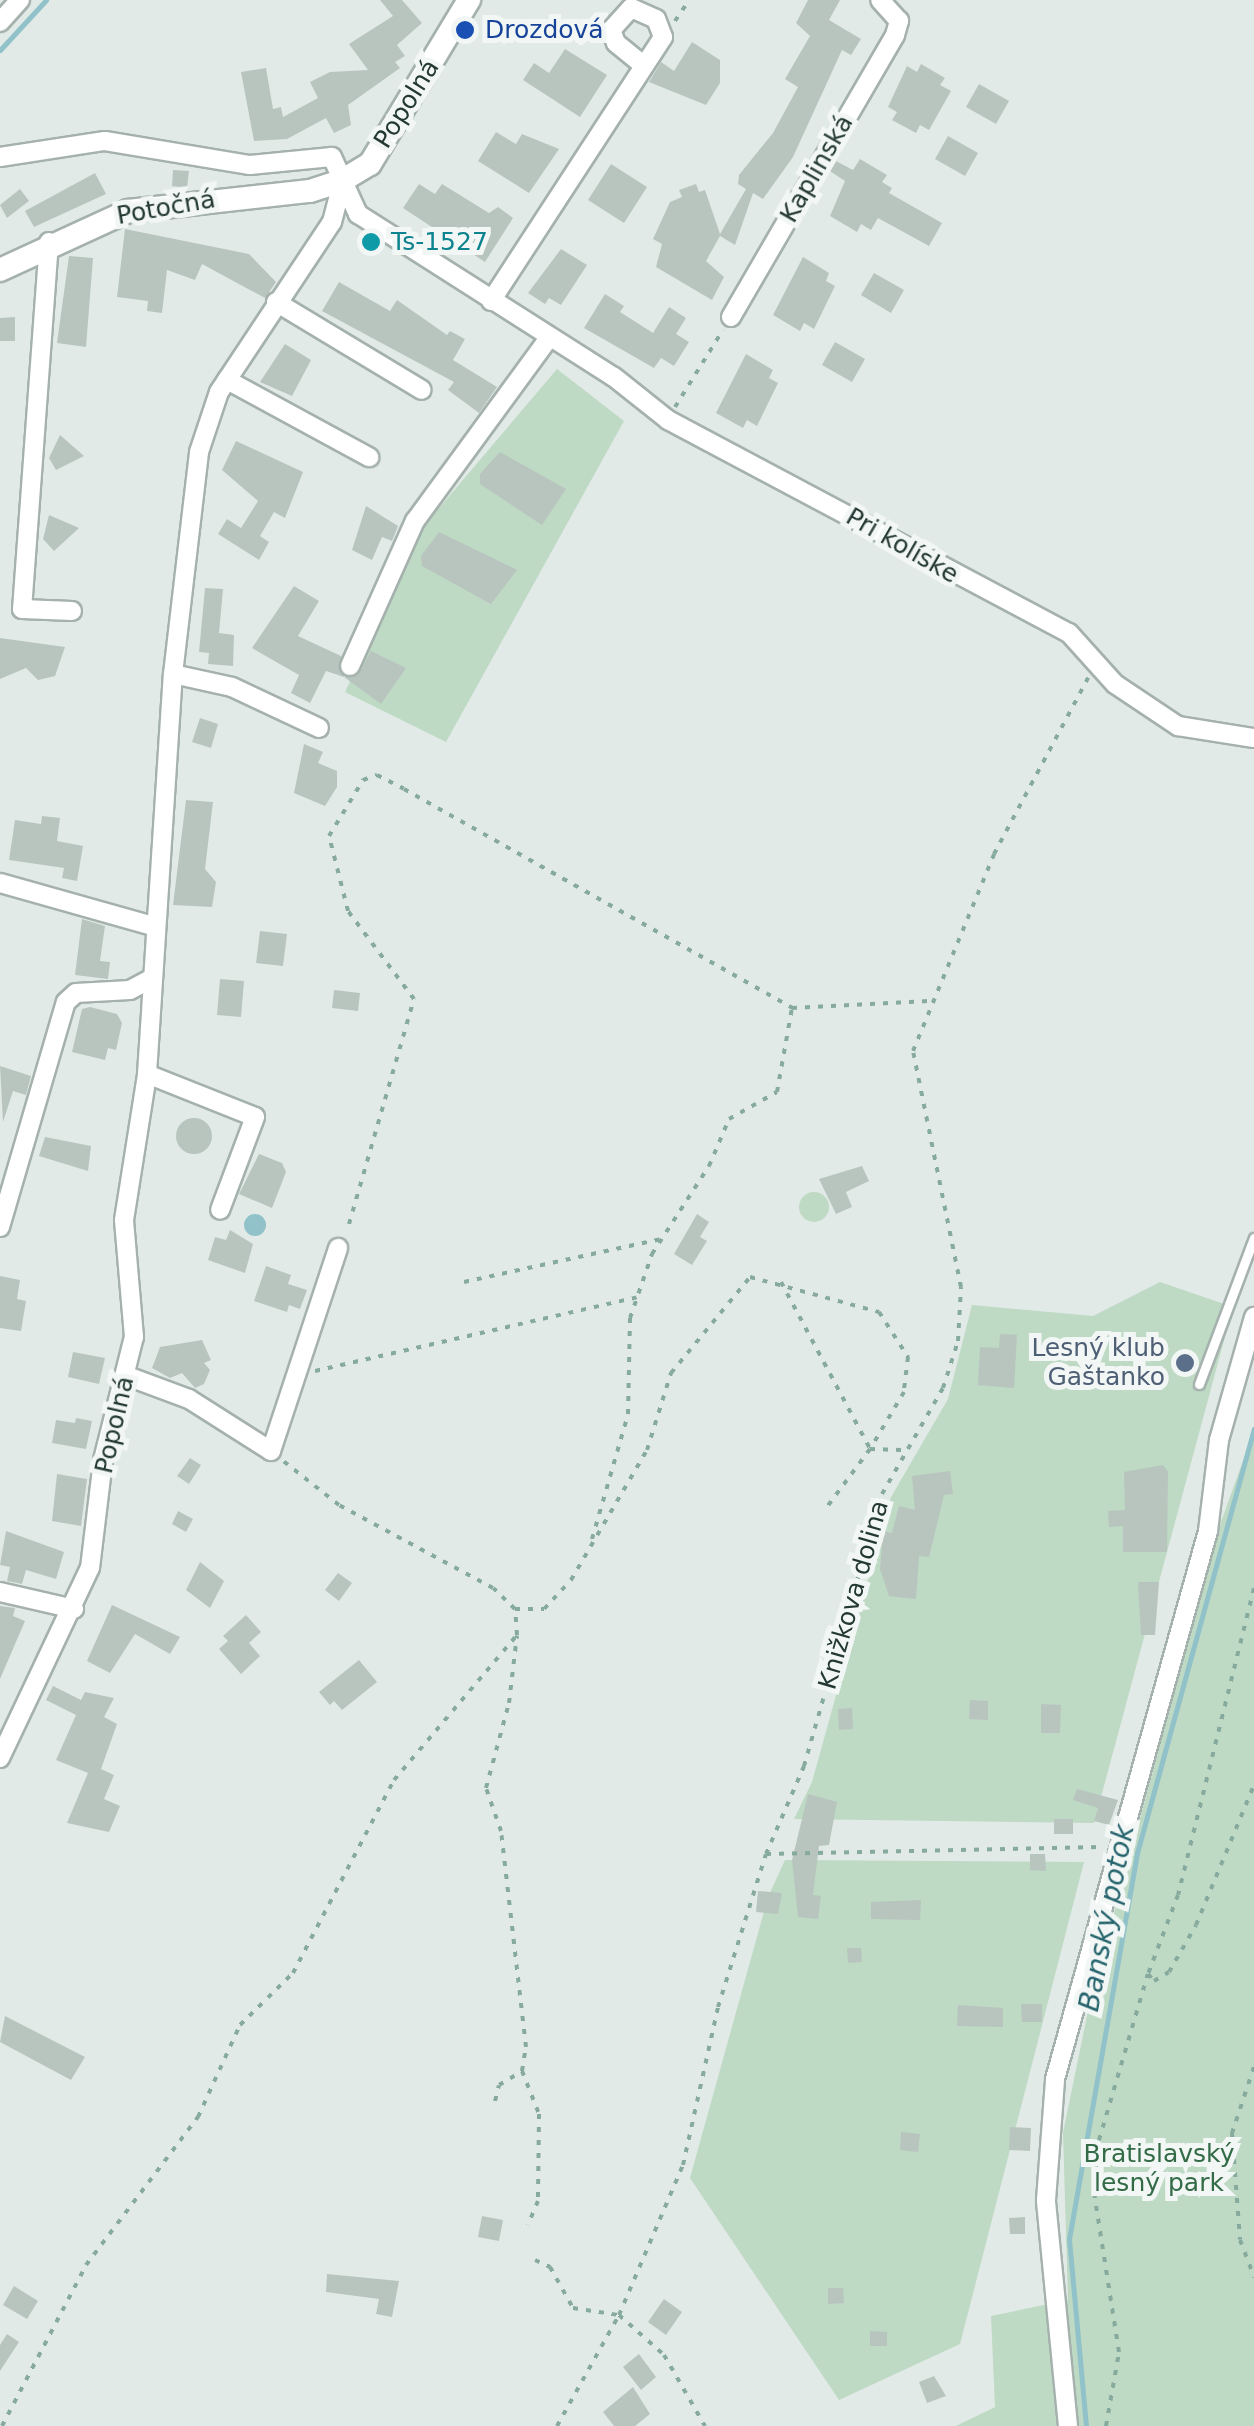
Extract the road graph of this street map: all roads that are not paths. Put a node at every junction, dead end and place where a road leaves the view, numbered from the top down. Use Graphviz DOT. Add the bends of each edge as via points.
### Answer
graph roads {
  1 [pos="20,0"];
  2 [pos="469,0"];
  3 [pos="880,0"];
  4 [pos="0,22"];
  5 [pos="644,66"];
  6 [pos="0,157"];
  7 [pos="343,180"];
  8 [pos="49,242"];
  9 [pos="0,269"];
  10 [pos="490,301"];
  11 [pos="276,302"];
  12 [pos="730,317"];
  13 [pos="548,338"];
  14 [pos="227,380"];
  15 [pos="422,390"];
  16 [pos="368,456"];
  17 [pos="72,611"];
  18 [pos="350,666"];
  19 [pos="173,674"];
  20 [pos="319,728"];
  21 [pos="1254,738"];
  22 [pos="0,883"];
  23 [pos="153,926"];
  24 [pos="152,978"];
  25 [pos="147,1074"];
  26 [pos="220,1210"];
  27 [pos="0,1227"];
  28 [pos="1254,1238"];
  29 [pos="338,1248"];
  30 [pos="1254,1317"];
  31 [pos="127,1376"];
  32 [pos="1199,1384"];
  33 [pos="0,1592"];
  34 [pos="74,1610"];
  35 [pos="0,1758"];
  36 [pos="1068,2426"];
  1 -- 4 [label="street"];
  2 -- 7 [label="street, Popolná" via="370,164"];
  3 -- 12 [label="street, Kaplinská" via="900,20"];
  5 -- 10 [label="street"];
  6 -- 7 [label="street" via="105,141 250,165 332,157"];
  7 -- 8 [label="street, Potočná" via="310,191 158,204"];
  7 -- 10 [label="street, Pri kolíske" via="358,214"];
  7 -- 11 [label="street, Popolná" via="332,222"];
  8 -- 9 [label="street, Potočná"];
  8 -- 17 [label="street" via="22,609"];
  10 -- 13 [label="street, Pri kolíske"];
  11 -- 14 [label="street, Popolná"];
  11 -- 15 [label="street"];
  13 -- 18 [label="street" via="415,520"];
  13 -- 21 [label="street, Pri kolíske" via="668,420 1069,634 1096,665 1178,726"];
  14 -- 16 [label="street"];
  14 -- 19 [label="street, Popolná" via="199,452"];
  19 -- 20 [label="street" via="232,687"];
  19 -- 23 [label="street, Popolná"];
  22 -- 23 [label="street"];
  23 -- 24 [label="street, Popolná"];
  24 -- 25 [label="street, Popolná"];
  24 -- 27 [label="street" via="130,990 76,994 66,1002"];
  25 -- 26 [label="street" via="255,1117"];
  25 -- 31 [label="street, Popolná" via="124,1220 134,1337"];
  28 -- 32 [label="lane"];
  29 -- 31 [label="street" via="271,1451 189,1399"];
  30 -- 36 [label="street" via="1219,1440 1208,1530 1063,2040 1048,2130 1047,2213"];
  31 -- 34 [label="street, Popolná" via="103,1460 90,1568"];
  33 -- 34 [label="street"];
  34 -- 35 [label="street, Popolná"];
}
